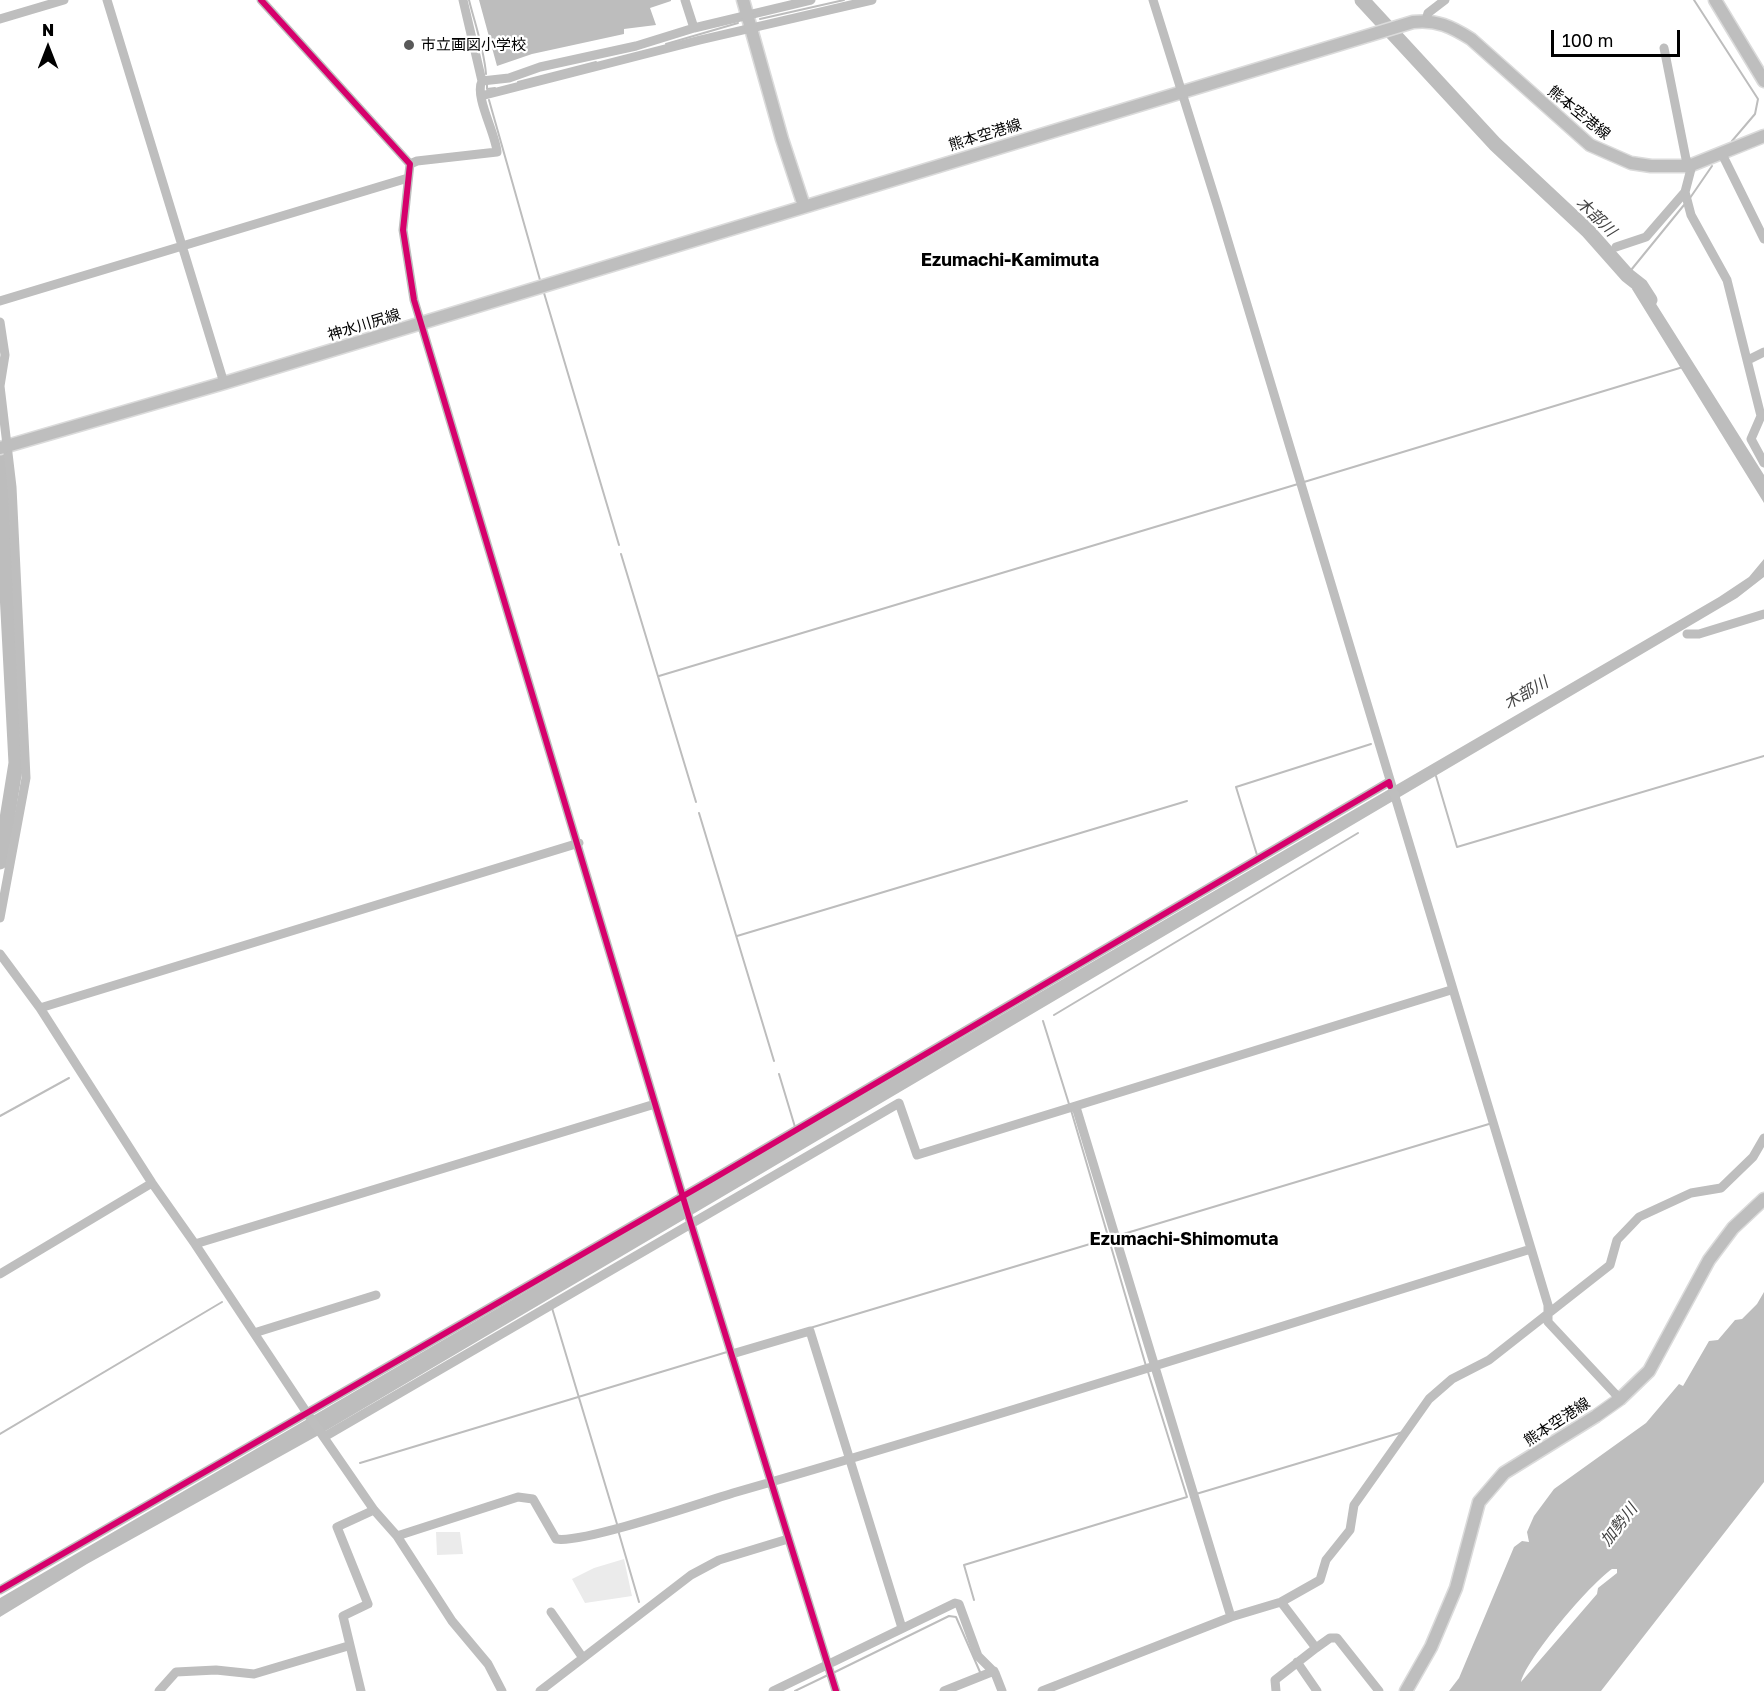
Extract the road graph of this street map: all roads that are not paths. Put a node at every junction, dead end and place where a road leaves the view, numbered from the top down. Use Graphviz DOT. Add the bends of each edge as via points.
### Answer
graph roads {
  1 [pos="64,0"];
  2 [pos="107,0"];
  3 [pos="261,0"];
  4 [pos="463,0"];
  5 [pos="685,0"];
  6 [pos="744,0"];
  7 [pos="872,0"];
  8 [pos="1153,0"];
  9 [pos="1445,0"];
  10 [pos="1715,0"];
  11 [pos="806,1"];
  12 [pos="748,15"];
  13 [pos="0,19"];
  14 [pos="1426,21"];
  15 [pos="694,28"];
  16 [pos="752,28"];
  17 [pos="1664,48"];
  18 [pos="482,81"];
  19 [pos="1764,81"];
  20 [pos="1180,92"];
  21 [pos="481,96"];
  22 [pos="1764,136"];
  23 [pos="1722,154"];
  24 [pos="410,164"];
  25 [pos="1689,166"];
  26 [pos="408,178"];
  27 [pos="1685,194"];
  28 [pos="804,206"];
  29 [pos="1764,239"];
  30 [pos="180,247"];
  31 [pos="1616,248"];
  32 [pos="0,302"];
  33 [pos="0,322"];
  34 [pos="422,323"];
  35 [pos="1764,352"];
  36 [pos="1748,360"];
  37 [pos="224,383"];
  38 [pos="4,446"];
  39 [pos="1764,463"];
  40 [pos="1764,614"];
  41 [pos="1687,634"];
  42 [pos="1389,784"];
  43 [pos="579,843"];
  44 [pos="0,918"];
  45 [pos="0,954"];
  46 [pos="1451,990"];
  47 [pos="40,1008"];
  48 [pos="656,1104"];
  49 [pos="1076,1107"];
  50 [pos="1764,1138"];
  51 [pos="152,1183"];
  52 [pos="684,1195"];
  53 [pos="1764,1199"];
  54 [pos="692,1222"];
  55 [pos="195,1244"];
  56 [pos="1531,1249"];
  57 [pos="0,1274"];
  58 [pos="376,1295"];
  59 [pos="1547,1316"];
  60 [pos="254,1332"];
  61 [pos="732,1354"];
  62 [pos="1154,1366"];
  63 [pos="1620,1399"];
  64 [pos="307,1413"];
  65 [pos="324,1437"];
  66 [pos="850,1458"];
  67 [pos="771,1482"];
  68 [pos="374,1510"];
  69 [pos="397,1536"];
  70 [pos="788,1539"];
  71 [pos="0,1590"];
  72 [pos="1281,1602"];
  73 [pos="551,1612"];
  74 [pos="1231,1617"];
  75 [pos="902,1628"];
  76 [pos="348,1646"];
  77 [pos="1316,1647"];
  78 [pos="583,1658"];
  79 [pos="1297,1662"];
  80 [pos="827,1667"];
  81 [pos="994,1671"];
  82 [pos="1409,1686"];
  83 [pos="159,1691"];
  84 [pos="361,1691"];
  85 [pos="502,1691"];
  86 [pos="540,1691"];
  87 [pos="772,1691"];
  88 [pos="836,1691"];
  89 [pos="944,1691"];
  90 [pos="1002,1691"];
  91 [pos="1042,1691"];
  92 [pos="1276,1691"];
  93 [pos="1317,1691"];
  94 [pos="1378,1691"];
  95 [pos="1397,1691"];
  1 -- 13 [label="street"];
  2 -- 30 [label="street"];
  3 -- 24 [label="street"];
  4 -- 18 [label="street"];
  5 -- 15 [label="street"];
  6 -- 12 [label="main road"];
  7 -- 16 [label="street"];
  8 -- 20 [label="street"];
  9 -- 14 [label="street" via="1428,13"];
  10 -- 19 [label="main road"];
  11 -- 12 [label="street"];
  12 -- 15 [label="street"];
  12 -- 16 [label="main road"];
  14 -- 20 [label="main road, 熊本空港線"];
  14 -- 25 [label="main road, 熊本空港線" via="1444,24 1471,39 1590,145 1604,153 1641,165"];
  15 -- 18 [label="street" via="508,78"];
  16 -- 21 [label="street"];
  16 -- 28 [label="main road"];
  17 -- 25 [label="street"];
  18 -- 21 [label="street"];
  20 -- 28 [label="main road, 熊本空港線"];
  20 -- 42 [label="street"];
  21 -- 24 [label="street" via="496,153"];
  22 -- 23 [label="main road, 熊本空港線"];
  23 -- 25 [label="main road, 熊本空港線"];
  23 -- 29 [label="street"];
  24 -- 26 [label="street"];
  25 -- 27 [label="street"];
  26 -- 30 [label="street"];
  26 -- 34 [label="street" via="403,230 414,300"];
  27 -- 31 [label="street" via="1646,237"];
  27 -- 36 [label="street" via="1688,207 1727,280"];
  28 -- 34 [label="main road, 神水川尻線"];
  30 -- 32 [label="street"];
  30 -- 37 [label="street"];
  33 -- 38 [label="street" via="5,355 0,386"];
  34 -- 37 [label="main road, 神水川尻線"];
  34 -- 43 [label="street"];
  35 -- 36 [label="street"];
  36 -- 39 [label="street" via="1761,416 1751,440"];
  37 -- 38 [label="main road, 神水川尻線"];
  38 -- 44 [label="street" via="26,778"];
  40 -- 41 [label="street" via="1699,634"];
  42 -- 46 [label="street"];
  42 -- 52 [label="street"];
  43 -- 47 [label="street"];
  43 -- 48 [label="street"];
  45 -- 47 [label="street"];
  46 -- 49 [label="street"];
  46 -- 56 [label="street"];
  47 -- 51 [label="street"];
  48 -- 52 [label="street"];
  48 -- 55 [label="street"];
  49 -- 54 [label="street" via="916,1155 899,1103"];
  49 -- 62 [label="street"];
  50 -- 59 [label="street" via="1753,1157 1721,1188 1691,1193 1639,1217 1617,1240 1610,1266"];
  51 -- 55 [label="street"];
  51 -- 57 [label="street"];
  52 -- 54 [label="street"];
  52 -- 64 [label="street"];
  53 -- 63 [label="main road, 熊本空港線" via="1718,1246 1649,1371"];
  54 -- 61 [label="street"];
  54 -- 65 [label="street"];
  55 -- 60 [label="street"];
  56 -- 59 [label="street" via="1548,1305"];
  56 -- 62 [label="street"];
  58 -- 60 [label="street"];
  59 -- 63 [label="street" via="1548,1322"];
  59 -- 72 [label="street" via="1489,1360 1452,1379 1429,1399 1354,1505 1350,1530 1326,1560 1320,1580"];
  60 -- 64 [label="street"];
  61 -- 66 [label="street" via="810,1331"];
  61 -- 67 [label="street"];
  62 -- 66 [label="street"];
  62 -- 74 [label="street"];
  63 -- 82 [label="main road, 熊本空港線" via="1504,1473 1479,1502 1456,1588"];
  64 -- 65 [label="street"];
  64 -- 71 [label="street"];
  65 -- 68 [label="street"];
  66 -- 67 [label="street"];
  66 -- 75 [label="street"];
  67 -- 69 [label="street" via="564,1540 556,1539 533,1499 518,1497"];
  67 -- 70 [label="street"];
  68 -- 69 [label="street"];
  68 -- 76 [label="street" via="336,1527 368,1604 342,1616"];
  69 -- 85 [label="street" via="452,1621 488,1664"];
  70 -- 78 [label="street" via="719,1560 691,1575"];
  70 -- 80 [label="street"];
  72 -- 74 [label="street"];
  72 -- 77 [label="street"];
  73 -- 78 [label="street"];
  74 -- 91 [label="street"];
  75 -- 80 [label="street"];
  75 -- 81 [label="street" via="950,1604 959,1604 978,1656"];
  76 -- 83 [label="street" via="254,1674 216,1670 176,1672"];
  76 -- 84 [label="street"];
  77 -- 79 [label="street"];
  77 -- 94 [label="street" via="1337,1638"];
  78 -- 86 [label="street"];
  79 -- 92 [label="street" via="1275,1680"];
  79 -- 93 [label="street"];
  80 -- 87 [label="street"];
  80 -- 88 [label="street"];
  81 -- 89 [label="street"];
  81 -- 90 [label="street"];
  82 -- 95 [label="street" via="1407,1682"];
}
